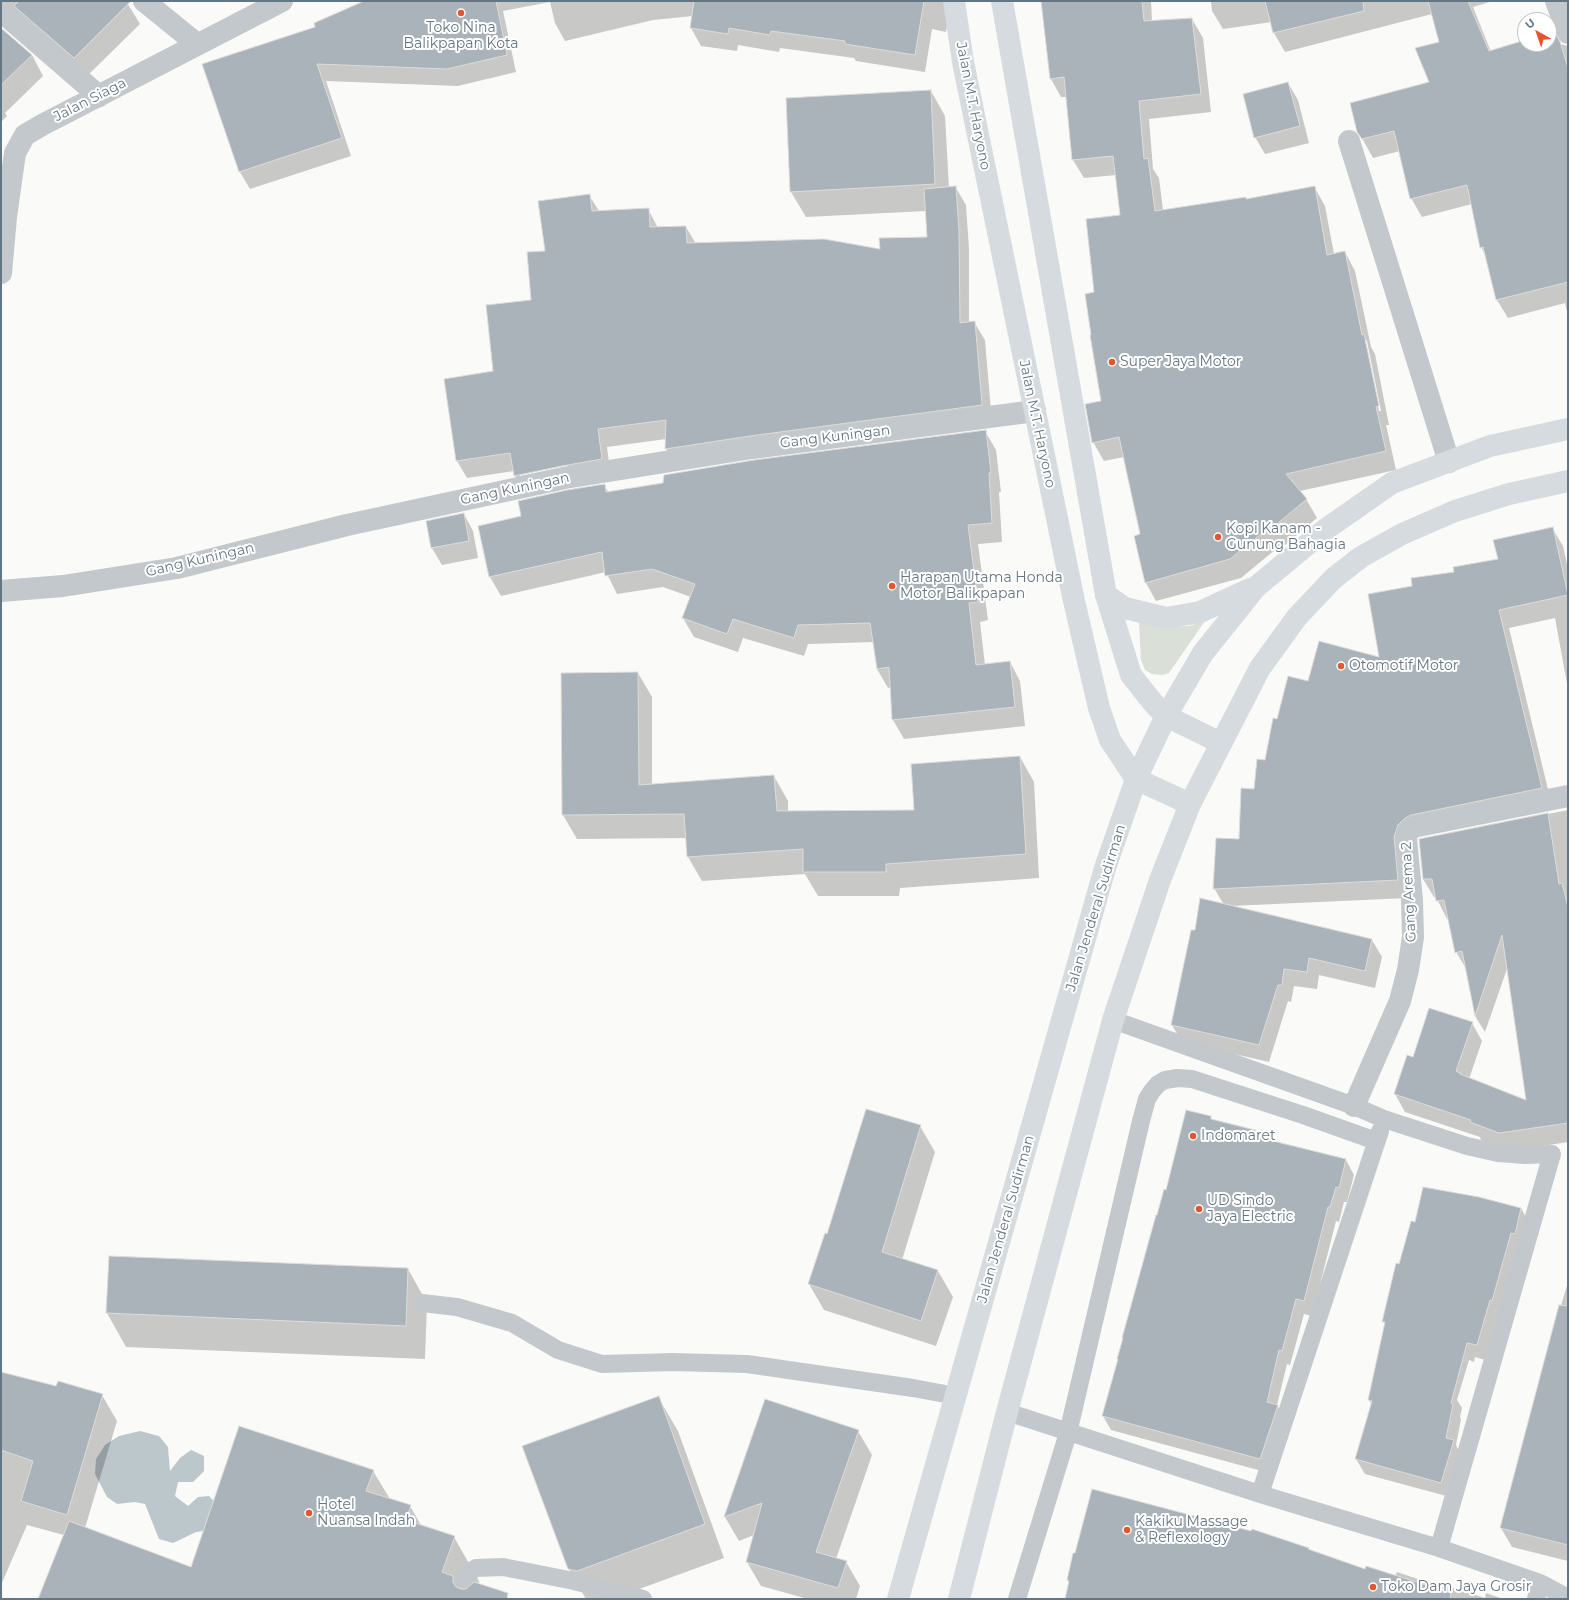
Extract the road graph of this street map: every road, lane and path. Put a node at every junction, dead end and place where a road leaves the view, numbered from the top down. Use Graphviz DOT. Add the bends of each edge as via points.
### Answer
graph roads {
  1 [pos="144,1"];
  2 [pos="282,1"];
  3 [pos="954,1"];
  4 [pos="1002,1"];
  5 [pos="1556,1"];
  6 [pos="1,11"];
  7 [pos="1568,33"];
  8 [pos="197,44"];
  9 [pos="99,96"];
  10 [pos="1349,141"];
  11 [pos="6,185"];
  12 [pos="1,273"];
  13 [pos="1035,411"];
  14 [pos="1568,429"];
  15 [pos="1449,462"];
  16 [pos="1568,481"];
  17 [pos="1256,586"];
  18 [pos="1,591"];
  19 [pos="1106,595"];
  20 [pos="1166,716"];
  21 [pos="1221,743"];
  22 [pos="1136,779"];
  23 [pos="1568,796"];
  24 [pos="1190,804"];
  25 [pos="1113,1020"];
  26 [pos="1354,1106"];
  27 [pos="1384,1119"];
  28 [pos="1376,1141"];
  29 [pos="1560,1152"];
  30 [pos="422,1303"];
  31 [pos="956,1396"];
  32 [pos="1007,1412"];
  33 [pos="1068,1433"];
  34 [pos="1260,1494"];
  35 [pos="1439,1548"];
  36 [pos="463,1579"];
  37 [pos="1538,1591"];
  38 [pos="1568,1598"];
  39 [pos="643,1599"];
  40 [pos="898,1599"];
  41 [pos="959,1599"];
  42 [pos="1017,1599"];
  1 -- 8 [label="street"];
  2 -- 8 [label="street, Jalan Siaga"];
  3 -- 13 [label="main road, Jalan M.T. Haryono" via="963,62"];
  4 -- 19 [label="main road"];
  5 -- 7 [label="street"];
  6 -- 9 [label="street"];
  8 -- 9 [label="street, Jalan Siaga"];
  9 -- 11 [label="street, Jalan Siaga" via="42,124 25,136 15,153"];
  10 -- 15 [label="street"];
  11 -- 12 [label="street, Jalan Siaga"];
  13 -- 18 [label="street, Gang Kuningan" via="752,448 565,478 347,525 177,568 64,586"];
  13 -- 22 [label="main road, Jalan M.T. Haryono" via="1099,708 1110,740"];
  14 -- 15 [label="main road, Jalan Jenderal Sudirman" via="1490,446"];
  15 -- 17 [label="main road, Jalan Jenderal Sudirman" via="1392,483 1326,529"];
  16 -- 21 [label="main road" via="1509,494 1454,511 1402,534 1361,557 1334,578 1297,617 1260,668"];
  17 -- 19 [label="main road" via="1200,612 1166,618 1125,608"];
  17 -- 20 [label="main road, Jalan Jenderal Sudirman" via="1203,653"];
  19 -- 20 [label="main road" via="1130,675"];
  20 -- 21 [label="main road"];
  20 -- 22 [label="main road, Jalan Jenderal Sudirman"];
  21 -- 24 [label="main road"];
  22 -- 24 [label="main road"];
  22 -- 31 [label="main road, Jalan Jenderal Sudirman" via="1105,868"];
  23 -- 26 [label="street, Gang Arema 2" via="1414,827 1407,833 1414,937 1408,970 1400,1001"];
  24 -- 25 [label="main road" via="1160,880"];
  25 -- 26 [label="lane"];
  25 -- 32 [label="main road"];
  26 -- 27 [label="lane"];
  27 -- 28 [label="lane"];
  27 -- 29 [label="lane" via="1467,1146 1498,1153 1525,1155"];
  28 -- 33 [label="lane" via="1192,1079 1178,1078 1158,1084 1147,1099 1141,1121"];
  28 -- 34 [label="lane"];
  29 -- 35 [label="lane"];
  30 -- 31 [label="lane" via="457,1307 512,1323 558,1350 602,1364 747,1364"];
  31 -- 40 [label="main road, Jalan Jenderal Sudirman"];
  32 -- 33 [label="lane"];
  32 -- 41 [label="main road"];
  33 -- 34 [label="lane"];
  33 -- 42 [label="lane"];
  34 -- 35 [label="lane"];
  35 -- 37 [label="lane"];
  36 -- 39 [label="lane" via="476,1568 503,1567 574,1581"];
  37 -- 38 [label="lane"];
}
